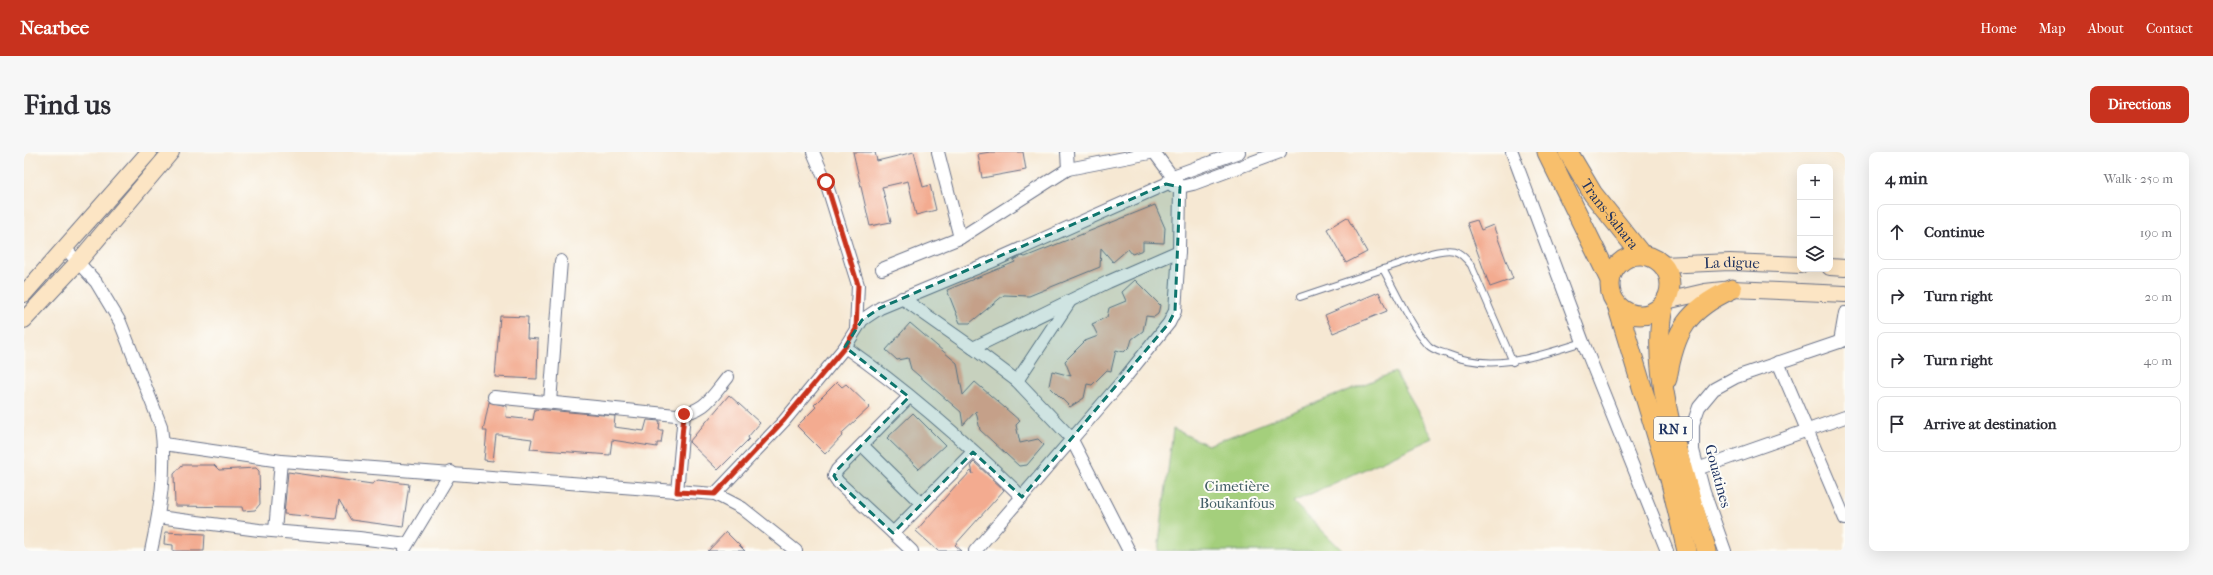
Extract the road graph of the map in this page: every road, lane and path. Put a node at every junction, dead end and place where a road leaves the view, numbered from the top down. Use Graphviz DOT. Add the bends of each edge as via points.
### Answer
graph roads {
  1 [pos="148,152"];
  2 [pos="171,152"];
  3 [pos="813,152"];
  4 [pos="938,152"];
  5 [pos="1067,152"];
  6 [pos="1155,152"];
  7 [pos="1239,152"];
  8 [pos="1280,152"];
  9 [pos="1512,152"];
  10 [pos="1568,152"];
  11 [pos="1547,154"];
  12 [pos="1068,169"];
  13 [pos="1170,180"];
  14 [pos="1180,187"];
  15 [pos="960,238"];
  16 [pos="65,248"];
  17 [pos="1180,251"];
  18 [pos="1641,254"];
  19 [pos="79,261"];
  20 [pos="561,261"];
  21 [pos="1663,265"];
  22 [pos="1797,265"];
  23 [pos="1833,267"];
  24 [pos="882,268"];
  25 [pos="1845,268"];
  26 [pos="1383,269"];
  27 [pos="1610,280"];
  28 [pos="1732,289"];
  29 [pos="24,294"];
  30 [pos="1845,294"];
  31 [pos="1300,297"];
  32 [pos="902,298"];
  33 [pos="1070,300"];
  34 [pos="1665,302"];
  35 [pos="1617,305"];
  36 [pos="1845,313"];
  37 [pos="24,320"];
  38 [pos="856,329"];
  39 [pos="1843,341"];
  40 [pos="1583,342"];
  41 [pos="845,347"];
  42 [pos="973,348"];
  43 [pos="1513,362"];
  44 [pos="1778,362"];
  45 [pos="728,377"];
  46 [pos="1016,381"];
  47 [pos="1665,392"];
  48 [pos="494,397"];
  49 [pos="909,397"];
  50 [pos="550,402"];
  51 [pos="684,414"];
  52 [pos="1845,417"];
  53 [pos="1807,429"];
  54 [pos="1071,438"];
  55 [pos="164,444"];
  56 [pos="862,445"];
  57 [pos="974,452"];
  58 [pos="281,461"];
  59 [pos="1697,469"];
  60 [pos="451,472"];
  61 [pos="677,492"];
  62 [pos="715,494"];
  63 [pos="1022,497"];
  64 [pos="921,503"];
  65 [pos="158,517"];
  66 [pos="1845,519"];
  67 [pos="275,531"];
  68 [pos="893,533"];
  69 [pos="405,547"];
  70 [pos="1706,550"];
  71 [pos="151,551"];
  72 [pos="796,551"];
  73 [pos="912,551"];
  74 [pos="975,551"];
  75 [pos="1129,551"];
  76 [pos="1667,551"];
  77 [pos="1687,551"];
  78 [pos="1725,551"];
  1 -- 16 [label="main road"];
  2 -- 19 [label="main road"];
  3 -- 38 [label="street" via="826,182 858,285"];
  4 -- 15 [label="street"];
  5 -- 12 [label="street"];
  6 -- 12 [label="street"];
  6 -- 13 [label="street"];
  7 -- 13 [label="street"];
  8 -- 14 [label="street"];
  9 -- 40 [label="street"];
  10 -- 18 [label="highway, Trans-Sahara" via="1593,194"];
  11 -- 27 [label="highway"];
  12 -- 15 [label="street"];
  13 -- 14 [label="street"];
  13 -- 32 [label="street" via="991,262"];
  14 -- 17 [label="street"];
  15 -- 24 [label="street"];
  16 -- 19 [label="street"];
  16 -- 29 [label="main road"];
  17 -- 33 [label="street"];
  17 -- 54 [label="street" via="1175,310 1169,323 1124,379"];
  18 -- 21 [label="highway"];
  18 -- 27 [label="highway" via="1624,259 1614,268"];
  19 -- 37 [label="main road"];
  19 -- 55 [label="street" via="96,282 120,322 162,426"];
  20 -- 50 [label="street"];
  21 -- 22 [label="main road, La digue" via="1730,262"];
  21 -- 34 [label="highway" via="1670,283"];
  23 -- 25 [label="main road"];
  26 -- 31 [label="lane"];
  26 -- 43 [label="lane" via="1417,331 1429,347 1459,359"];
  26 -- 43 [label="lane" via="1443,250 1462,253 1471,265"];
  27 -- 35 [label="highway" via="1610,294"];
  28 -- 30 [label="main road"];
  28 -- 34 [label="main road" via="1705,292"];
  28 -- 47 [label="highway" via="1699,308 1685,324 1673,352"];
  32 -- 38 [label="street" via="862,320"];
  32 -- 42 [label="street"];
  33 -- 42 [label="street"];
  33 -- 46 [label="street"];
  34 -- 35 [label="highway" via="1656,311 1646,315 1625,312"];
  34 -- 47 [label="highway, RN 1" via="1660,321 1659,352"];
  35 -- 77 [label="highway, RN 1" via="1670,480"];
  36 -- 39 [label="street"];
  38 -- 41 [label="street"];
  39 -- 44 [label="street, Gouatines"];
  40 -- 43 [label="lane"];
  40 -- 76 [label="street"];
  41 -- 49 [label="street"];
  41 -- 62 [label="street" via="784,420"];
  42 -- 46 [label="street"];
  44 -- 53 [label="street"];
  44 -- 59 [label="street, Gouatines" via="1731,379 1706,397 1693,424 1692,442"];
  45 -- 51 [label="street" via="704,407"];
  46 -- 54 [label="street"];
  47 -- 70 [label="highway, RN 1"];
  48 -- 50 [label="street"];
  49 -- 56 [label="street"];
  49 -- 57 [label="street"];
  50 -- 51 [label="street"];
  51 -- 61 [label="street"];
  52 -- 53 [label="street"];
  53 -- 59 [label="street"];
  53 -- 66 [label="street"];
  54 -- 63 [label="street"];
  54 -- 75 [label="street"];
  55 -- 58 [label="street"];
  55 -- 65 [label="street"];
  56 -- 64 [label="street"];
  56 -- 68 [label="street" via="834,476"];
  57 -- 63 [label="street"];
  57 -- 64 [label="street"];
  58 -- 60 [label="street"];
  58 -- 67 [label="street"];
  59 -- 78 [label="street, Gouatines"];
  60 -- 61 [label="street"];
  60 -- 69 [label="street"];
  61 -- 62 [label="street"];
  62 -- 72 [label="street" via="742,508"];
  63 -- 74 [label="street"];
  64 -- 68 [label="street"];
  65 -- 67 [label="street"];
  65 -- 71 [label="street"];
  67 -- 69 [label="street" via="359,538"];
  68 -- 73 [label="street"];
  70 -- 77 [label="street"];
}
